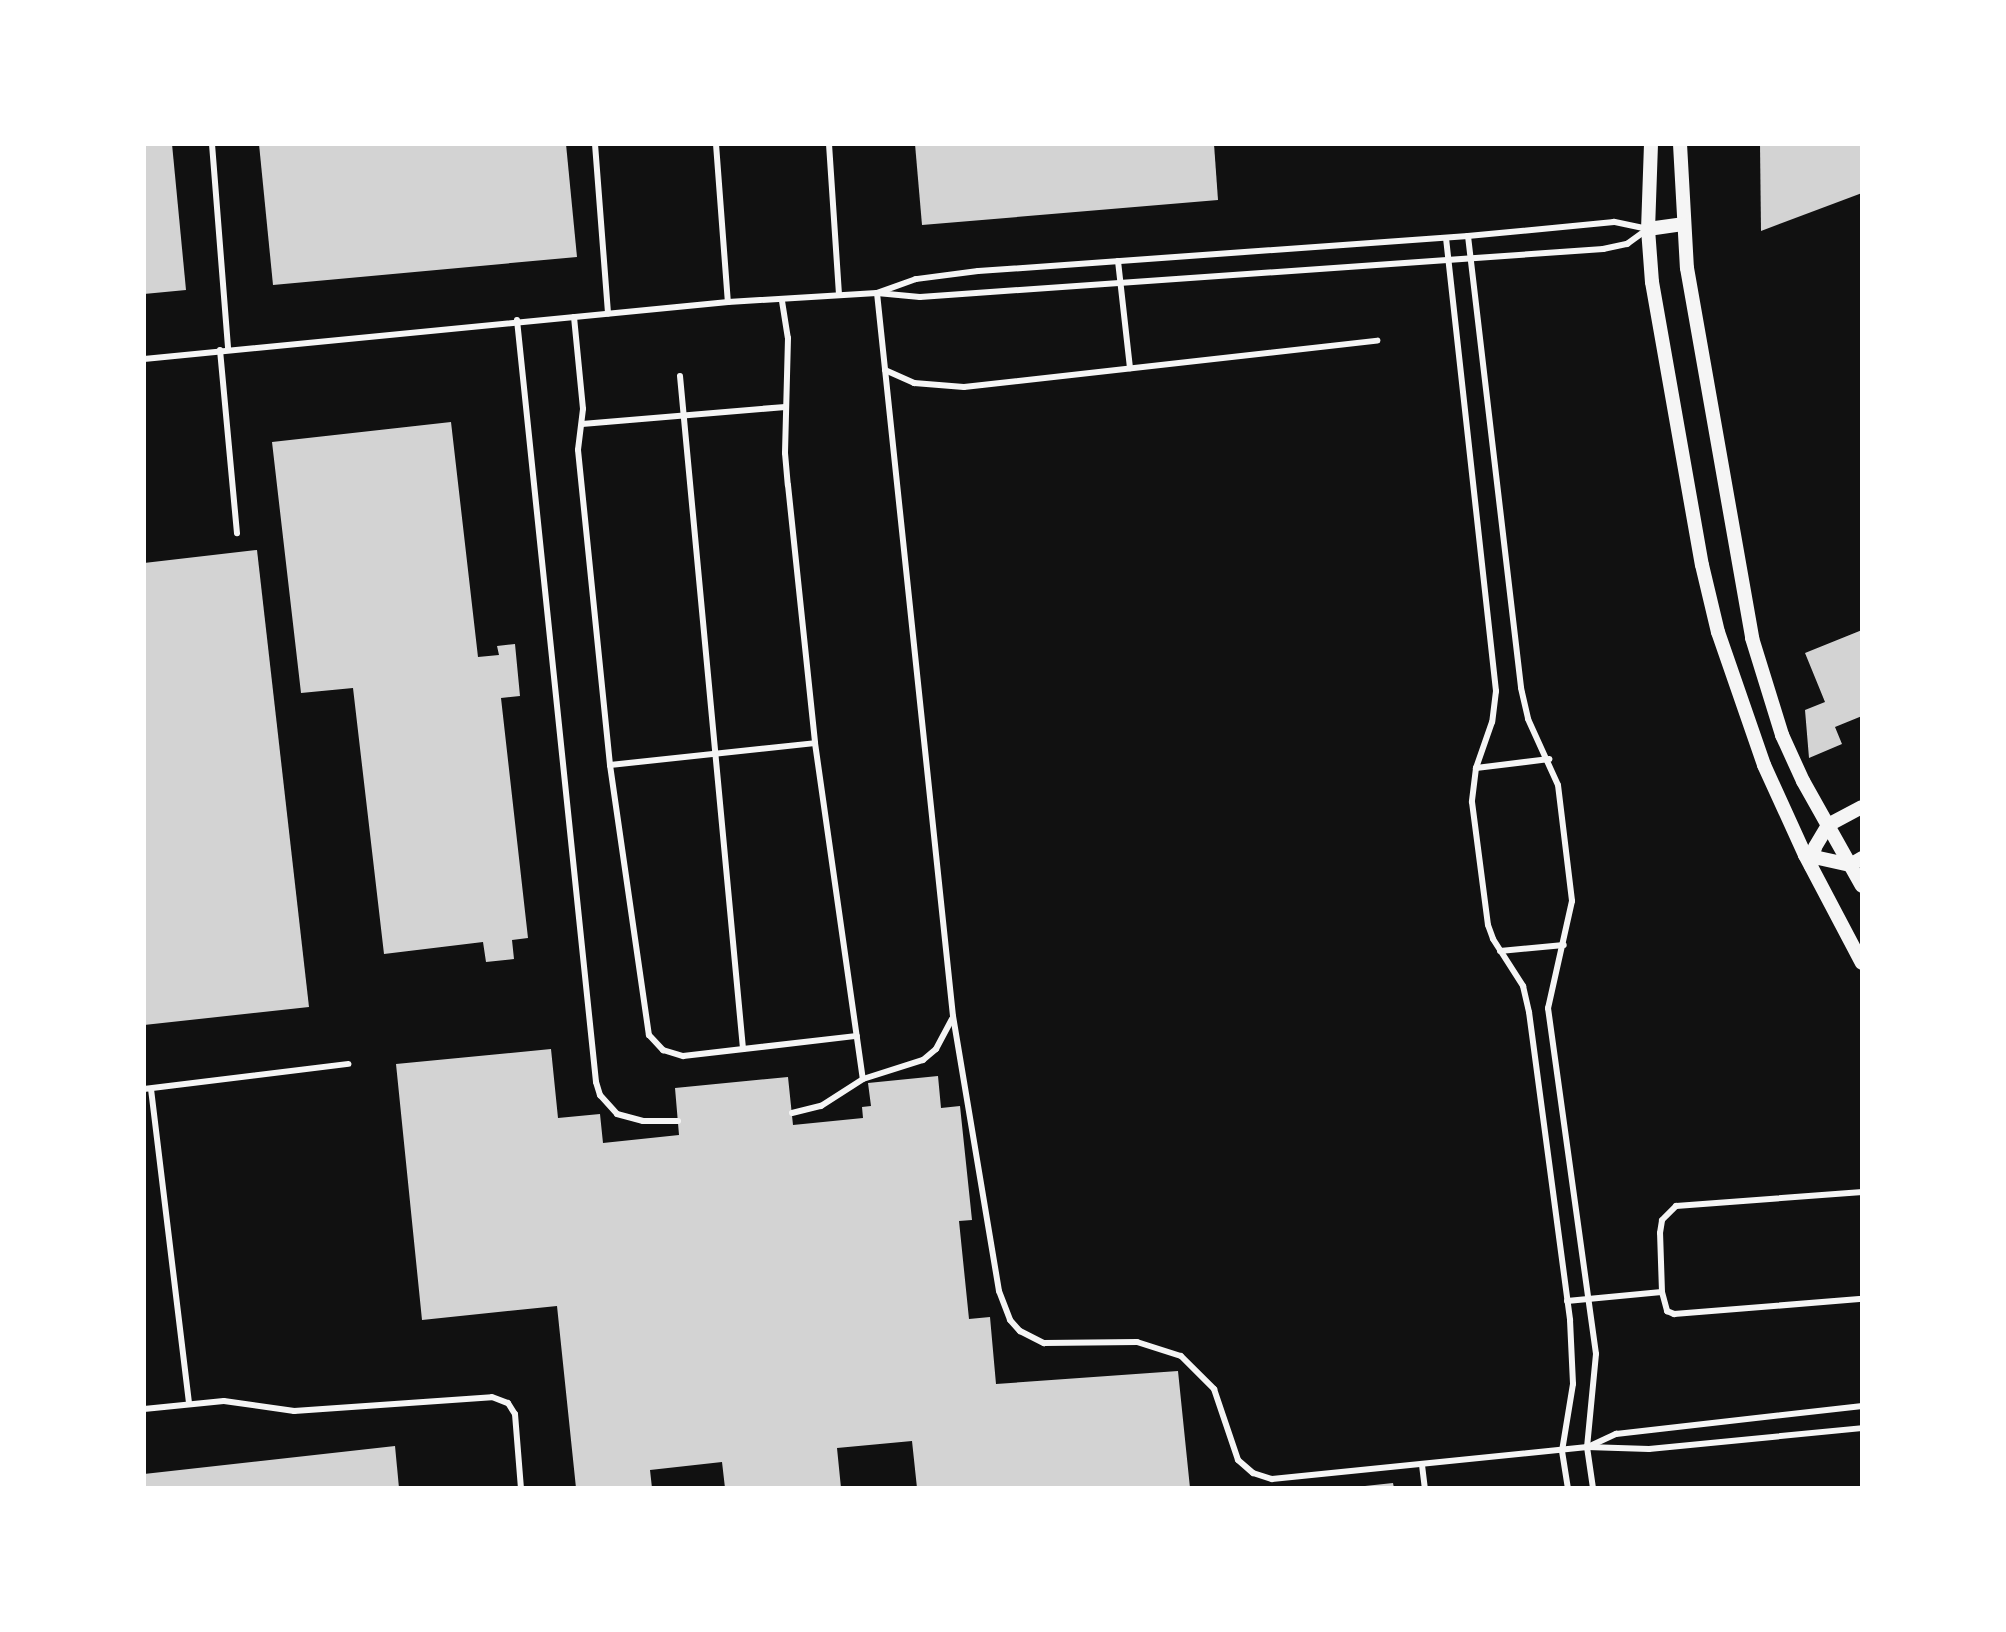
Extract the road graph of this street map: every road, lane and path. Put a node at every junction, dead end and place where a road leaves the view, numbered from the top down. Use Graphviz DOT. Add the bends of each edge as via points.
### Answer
graph roads {
  1 [pos="212,144"];
  2 [pos="595,144"];
  3 [pos="716,144"];
  4 [pos="829,144"];
  5 [pos="1651,144"];
  6 [pos="1680,144"];
  7 [pos="1683,224"];
  8 [pos="1648,229"];
  9 [pos="1468,236"];
  10 [pos="1446,238"];
  11 [pos="1470,258"];
  12 [pos="1448,259"];
  13 [pos="1118,261"];
  14 [pos="1120,282"];
  15 [pos="877,293"];
  16 [pos="839,295"];
  17 [pos="782,301"];
  18 [pos="728,302"];
  19 [pos="608,314"];
  20 [pos="574,317"];
  21 [pos="517,320"];
  22 [pos="1377,341"];
  23 [pos="228,348"];
  24 [pos="220,350"];
  25 [pos="144,359"];
  26 [pos="1130,368"];
  27 [pos="885,370"];
  28 [pos="680,376"];
  29 [pos="785,407"];
  30 [pos="682,417"];
  31 [pos="582,424"];
  32 [pos="237,533"];
  33 [pos="815,743"];
  34 [pos="713,754"];
  35 [pos="1549,759"];
  36 [pos="610,765"];
  37 [pos="1476,768"];
  38 [pos="1862,807"];
  39 [pos="1828,825"];
  40 [pos="1809,860"];
  41 [pos="1856,862"];
  42 [pos="1862,886"];
  43 [pos="1564,945"];
  44 [pos="1500,951"];
  45 [pos="1862,963"];
  46 [pos="953,1016"];
  47 [pos="857,1036"];
  48 [pos="743,1049"];
  49 [pos="348,1064"];
  50 [pos="863,1079"];
  51 [pos="148,1089"];
  52 [pos="792,1113"];
  53 [pos="678,1121"];
  54 [pos="1862,1192"];
  55 [pos="1662,1292"];
  56 [pos="1862,1299"];
  57 [pos="1589,1300"];
  58 [pos="1567,1301"];
  59 [pos="189,1402"];
  60 [pos="1862,1406"];
  61 [pos="144,1409"];
  62 [pos="1862,1428"];
  63 [pos="1587,1447"];
  64 [pos="1562,1451"];
  65 [pos="1422,1465"];
  66 [pos="521,1488"];
  67 [pos="1425,1488"];
  68 [pos="1568,1488"];
  69 [pos="1593,1488"];
  1 -- 23 [label="lane"];
  2 -- 19 [label="lane"];
  3 -- 18 [label="lane"];
  4 -- 16 [label="lane"];
  5 -- 8 [label="street"];
  6 -- 7 [label="street"];
  7 -- 8 [label="street"];
  7 -- 39 [label="street" via="1752,638 1782,735"];
  8 -- 9 [label="lane" via="1614,222"];
  8 -- 11 [label="lane" via="1616,247"];
  8 -- 40 [label="street" via="1652,282 1718,632 1764,765"];
  9 -- 10 [label="lane"];
  9 -- 11 [label="lane"];
  10 -- 12 [label="lane"];
  10 -- 13 [label="lane"];
  11 -- 12 [label="lane"];
  11 -- 35 [label="lane" via="1521,688 1528,719"];
  12 -- 14 [label="lane"];
  12 -- 37 [label="lane" via="1496,691"];
  13 -- 14 [label="lane"];
  13 -- 15 [label="lane" via="947,274"];
  14 -- 15 [label="lane" via="920,297"];
  14 -- 26 [label="lane"];
  15 -- 16 [label="lane"];
  15 -- 27 [label="lane"];
  16 -- 17 [label="lane"];
  17 -- 18 [label="lane"];
  17 -- 29 [label="lane" via="788,338"];
  18 -- 19 [label="lane"];
  19 -- 20 [label="lane"];
  20 -- 21 [label="lane"];
  20 -- 31 [label="lane"];
  21 -- 23 [label="lane"];
  21 -- 53 [label="lane" via="596,1082 617,1114"];
  22 -- 26 [label="lane"];
  23 -- 24 [label="lane"];
  24 -- 25 [label="lane"];
  24 -- 32 [label="lane"];
  26 -- 27 [label="lane" via="939,388"];
  27 -- 46 [label="lane"];
  28 -- 30 [label="lane"];
  29 -- 30 [label="lane"];
  29 -- 33 [label="lane" via="785,453"];
  30 -- 31 [label="lane"];
  30 -- 34 [label="lane"];
  31 -- 36 [label="lane" via="578,450"];
  33 -- 34 [label="lane"];
  33 -- 47 [label="lane"];
  34 -- 36 [label="lane"];
  34 -- 48 [label="lane"];
  35 -- 37 [label="lane"];
  35 -- 43 [label="lane" via="1558,785 1572,901"];
  36 -- 48 [label="lane" via="649,1035 663,1050 683,1056"];
  37 -- 44 [label="lane" via="1472,802 1488,925"];
  38 -- 39 [label="street"];
  39 -- 40 [label="street"];
  39 -- 41 [label="street"];
  40 -- 41 [label="street"];
  40 -- 45 [label="street"];
  41 -- 42 [label="street"];
  43 -- 44 [label="lane"];
  43 -- 57 [label="lane" via="1548,1008"];
  44 -- 58 [label="lane" via="1517,973 1527,999"];
  46 -- 50 [label="lane" via="936,1049 923,1060"];
  46 -- 65 [label="lane" via="999,1291 1020,1331 1044,1343 1137,1342 1181,1356 1214,1389 1238,1460 1262,1477"];
  47 -- 48 [label="lane"];
  47 -- 50 [label="lane"];
  49 -- 51 [label="lane"];
  50 -- 52 [label="lane" via="833,1100"];
  51 -- 59 [label="lane"];
  54 -- 55 [label="lane" via="1676,1206 1662,1220"];
  55 -- 56 [label="lane" via="1667,1311 1674,1314"];
  55 -- 57 [label="lane"];
  57 -- 58 [label="lane"];
  57 -- 63 [label="lane" via="1596,1384"];
  58 -- 64 [label="lane" via="1573,1384"];
  59 -- 61 [label="lane"];
  59 -- 66 [label="lane" via="294,1411 501,1398 515,1414"];
  60 -- 63 [label="lane" via="1616,1434"];
  62 -- 63 [label="lane" via="1649,1449"];
  63 -- 64 [label="lane"];
  63 -- 69 [label="lane"];
  64 -- 65 [label="lane"];
  64 -- 68 [label="lane"];
  65 -- 67 [label="lane"];
}
